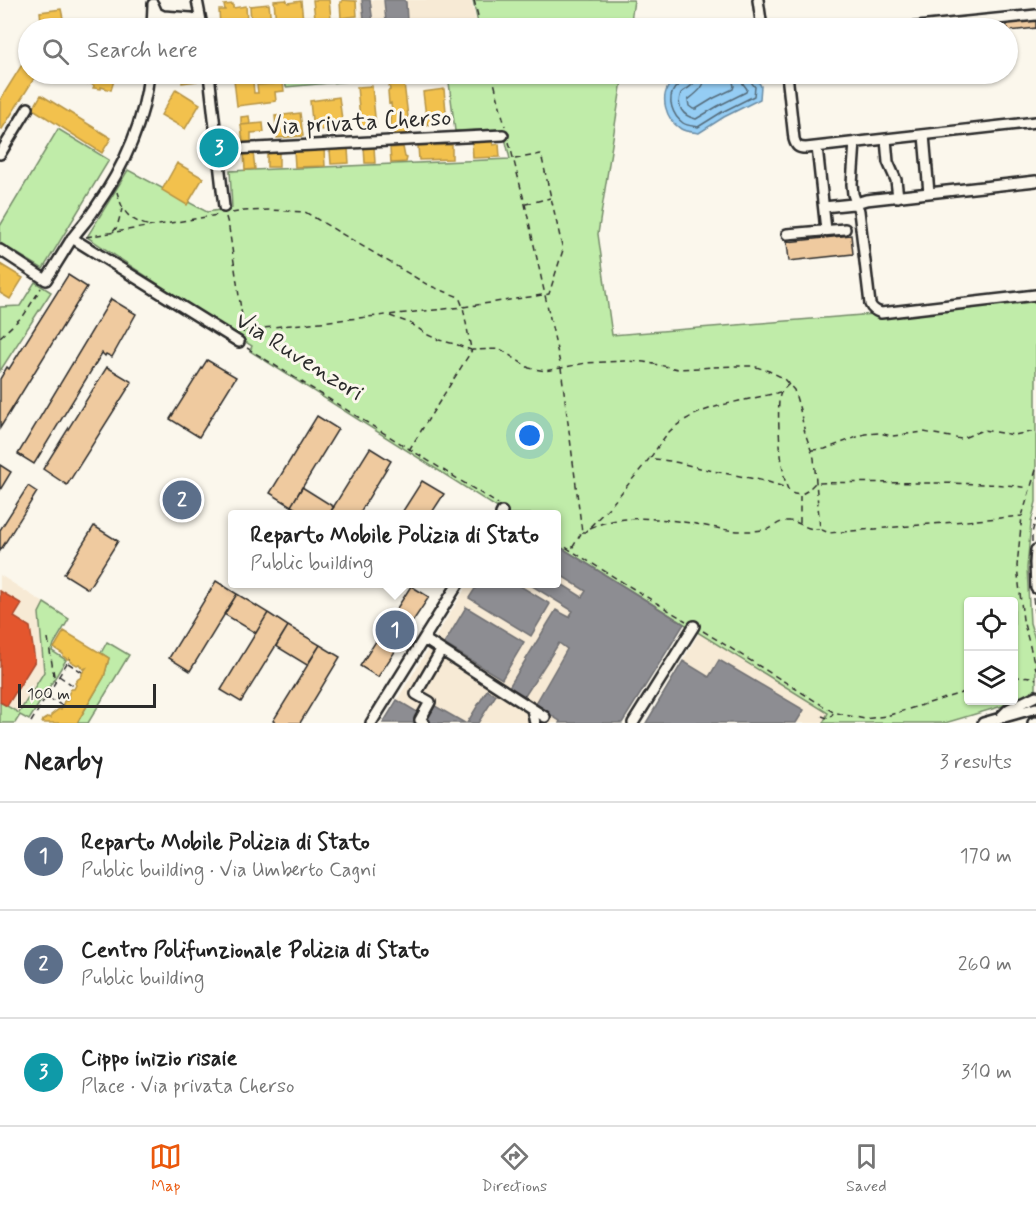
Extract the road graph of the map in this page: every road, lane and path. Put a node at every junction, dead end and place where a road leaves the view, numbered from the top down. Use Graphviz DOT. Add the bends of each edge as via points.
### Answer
graph roads {
  1 [pos="474,0"];
  2 [pos="758,0"];
  3 [pos="156,2"];
  4 [pos="199,2"];
  5 [pos="1036,15"];
  6 [pos="163,16"];
  7 [pos="153,18"];
  8 [pos="159,18"];
  9 [pos="191,18"];
  10 [pos="201,18"];
  11 [pos="478,18"];
  12 [pos="761,18"];
  13 [pos="1006,18"];
  14 [pos="147,84"];
  15 [pos="210,84"];
  16 [pos="494,84"];
  17 [pos="788,84"];
  18 [pos="28,108"];
  19 [pos="1036,122"];
  20 [pos="924,135"];
  21 [pos="506,137"];
  22 [pos="886,139"];
  23 [pos="855,142"];
  24 [pos="817,147"];
  25 [pos="217,150"];
  26 [pos="0,154"];
  27 [pos="513,159"];
  28 [pos="113,179"];
  29 [pos="1036,181"];
  30 [pos="929,193"];
  31 [pos="898,197"];
  32 [pos="551,198"];
  33 [pos="857,203"];
  34 [pos="525,204"];
  35 [pos="824,207"];
  36 [pos="122,208"];
  37 [pos="225,211"];
  38 [pos="152,226"];
  39 [pos="845,228"];
  40 [pos="826,230"];
  41 [pos="112,233"];
  42 [pos="787,234"];
  43 [pos="72,238"];
  44 [pos="0,250"];
  45 [pos="46,280"];
  46 [pos="546,295"];
  47 [pos="1036,295"];
  48 [pos="463,307"];
  49 [pos="388,315"];
  50 [pos="244,330"];
  51 [pos="0,337"];
  52 [pos="239,342"];
  53 [pos="472,350"];
  54 [pos="561,368"];
  55 [pos="789,384"];
  56 [pos="781,392"];
  57 [pos="1036,431"];
  58 [pos="409,450"];
  59 [pos="811,450"];
  60 [pos="649,459"];
  61 [pos="1036,470"];
  62 [pos="815,483"];
  63 [pos="1029,488"];
  64 [pos="787,489"];
  65 [pos="800,495"];
  66 [pos="500,510"];
  67 [pos="1022,516"];
  68 [pos="800,525"];
  69 [pos="589,528"];
  70 [pos="820,530"];
  71 [pos="582,532"];
  72 [pos="561,544"];
  73 [pos="571,550"];
  74 [pos="1036,550"];
  75 [pos="456,588"];
  76 [pos="1036,588"];
  77 [pos="694,626"];
  78 [pos="48,639"];
  79 [pos="424,639"];
  80 [pos="441,651"];
  81 [pos="70,658"];
  82 [pos="67,663"];
  83 [pos="1036,669"];
  84 [pos="82,672"];
  85 [pos="59,676"];
  86 [pos="1018,678"];
  87 [pos="1036,680"];
  88 [pos="55,683"];
  89 [pos="75,687"];
  90 [pos="964,693"];
  91 [pos="1036,696"];
  92 [pos="47,697"];
  93 [pos="63,706"];
  94 [pos="1036,708"];
  95 [pos="532,709"];
  96 [pos="833,712"];
  97 [pos="822,716"];
  98 [pos="544,717"];
  99 [pos="999,718"];
  100 [pos="32,721"];
  101 [pos="39,723"];
  102 [pos="371,723"];
  103 [pos="424,723"];
  104 [pos="535,723"];
  105 [pos="633,723"];
  106 [pos="983,723"];
  1 -- 11 [label="path"];
  2 -- 12 [label="street"];
  3 -- 6 [label="street"];
  3 -- 7 [label="street"];
  4 -- 9 [label="street" via="196,16"];
  4 -- 10 [label="street"];
  5 -- 13 [label="street"];
  6 -- 8 [label="street"];
  6 -- 9 [label="street"];
  14 -- 28 [label="street" via="142,116"];
  15 -- 25 [label="street"];
  16 -- 21 [label="path"];
  17 -- 24 [label="street" via="796,145"];
  18 -- 26 [label="street"];
  19 -- 20 [label="street"];
  20 -- 22 [label="street"];
  20 -- 30 [label="street"];
  21 -- 25 [label="street, Via privata Cherso"];
  21 -- 27 [label="path"];
  22 -- 23 [label="street"];
  22 -- 31 [label="street"];
  23 -- 24 [label="street"];
  23 -- 33 [label="street" via="852,184"];
  24 -- 35 [label="street"];
  25 -- 37 [label="street"];
  27 -- 32 [label="path" via="541,154"];
  27 -- 34 [label="path"];
  28 -- 36 [label="path"];
  28 -- 43 [label="street"];
  29 -- 30 [label="street"];
  30 -- 31 [label="street"];
  31 -- 33 [label="street"];
  32 -- 34 [label="path"];
  32 -- 46 [label="path" via="563,250"];
  33 -- 35 [label="street"];
  33 -- 47 [label="street" via="870,304 876,312"];
  34 -- 46 [label="path"];
  35 -- 40 [label="street"];
  36 -- 38 [label="path" via="138,223"];
  36 -- 41 [label="path"];
  37 -- 38 [label="path"];
  37 -- 48 [label="path" via="305,212 428,285 459,297"];
  37 -- 50 [label="path"];
  38 -- 41 [label="path"];
  39 -- 40 [label="street"];
  40 -- 42 [label="street"];
  41 -- 43 [label="path"];
  43 -- 45 [label="street"];
  43 -- 52 [label="street, Via Ruvenzori"];
  44 -- 45 [label="street"];
  45 -- 51 [label="path" via="24,315"];
  46 -- 48 [label="path"];
  46 -- 54 [label="path"];
  48 -- 49 [label="path"];
  48 -- 53 [label="path"];
  49 -- 50 [label="path"];
  49 -- 53 [label="path" via="439,340"];
  50 -- 52 [label="path"];
  52 -- 58 [label="path, Via Ruvenzori"];
  53 -- 54 [label="path" via="500,350 529,368"];
  53 -- 58 [label="path"];
  54 -- 55 [label="path" via="624,361 678,369 753,366"];
  54 -- 71 [label="path"];
  55 -- 56 [label="path"];
  55 -- 59 [label="path"];
  56 -- 60 [label="path" via="719,406 683,421"];
  56 -- 64 [label="path" via="778,419"];
  57 -- 59 [label="path" via="1014,435 983,430 961,439 924,432 865,434 825,449"];
  58 -- 66 [label="path, Via Ruvenzori"];
  59 -- 62 [label="path"];
  60 -- 64 [label="path" via="754,478"];
  60 -- 69 [label="path"];
  61 -- 63 [label="path"];
  62 -- 63 [label="path" via="958,483"];
  62 -- 65 [label="path"];
  62 -- 70 [label="path"];
  63 -- 67 [label="path"];
  64 -- 65 [label="path"];
  65 -- 68 [label="path"];
  67 -- 70 [label="path" via="829,533"];
  67 -- 83 [label="path" via="1017,578"];
  68 -- 69 [label="path" via="786,520 767,529 750,531 640,518 618,519"];
  68 -- 70 [label="path"];
  69 -- 71 [label="path"];
  71 -- 73 [label="path"];
  72 -- 73 [label="path"];
  73 -- 77 [label="path"];
  74 -- 76 [label="street"];
  75 -- 79 [label="street"];
  77 -- 96 [label="path"];
  77 -- 105 [label="street"];
  78 -- 88 [label="path"];
  79 -- 80 [label="street"];
  79 -- 102 [label="street"];
  80 -- 95 [label="street"];
  80 -- 103 [label="street" via="416,694 430,702 420,720"];
  81 -- 82 [label="path"];
  82 -- 84 [label="path"];
  82 -- 85 [label="path"];
  85 -- 88 [label="path"];
  85 -- 89 [label="path"];
  86 -- 87 [label="path"];
  88 -- 92 [label="path"];
  90 -- 96 [label="path" via="886,716 865,718"];
  91 -- 99 [label="street"];
  92 -- 93 [label="path"];
  92 -- 100 [label="path"];
  94 -- 99 [label="street"];
  95 -- 98 [label="street"];
  95 -- 104 [label="street"];
  96 -- 97 [label="path" via="830,719"];
  99 -- 106 [label="street"];
  100 -- 101 [label="path"];
}
